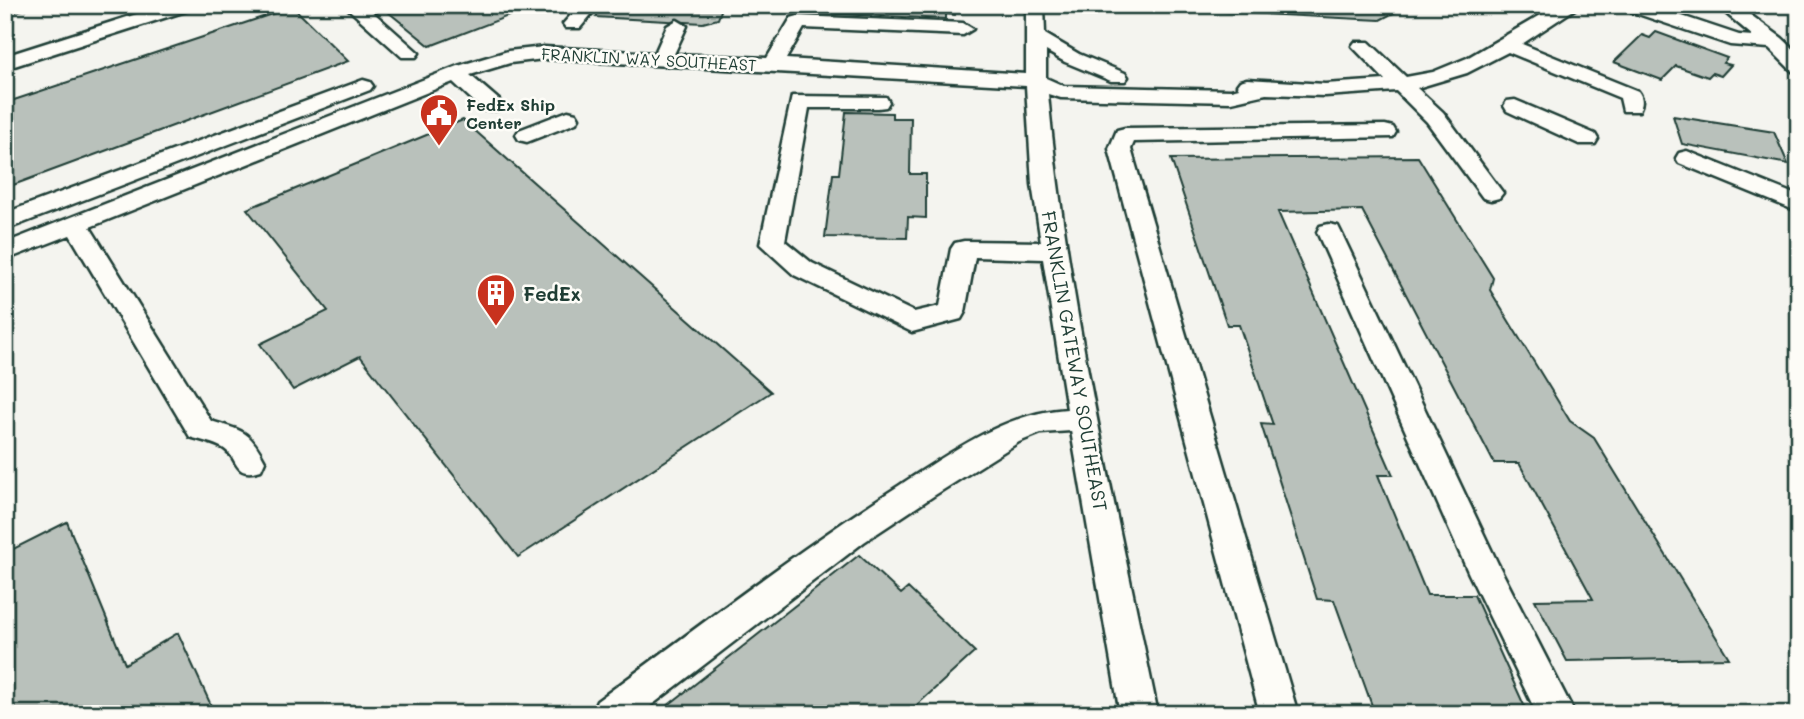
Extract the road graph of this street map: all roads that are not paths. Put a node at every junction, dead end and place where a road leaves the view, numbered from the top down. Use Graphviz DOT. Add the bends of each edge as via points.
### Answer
graph roads {
  1 [pos="185,5"];
  2 [pos="353,5"];
  3 [pos="590,5"];
  4 [pos="1035,5"];
  5 [pos="1572,5"];
  6 [pos="1630,5"];
  7 [pos="1725,5"];
  8 [pos="573,24"];
  9 [pos="937,27"];
  10 [pos="670,28"];
  11 [pos="963,29"];
  12 [pos="1035,36"];
  13 [pos="1775,42"];
  14 [pos="1505,44"];
  15 [pos="1362,46"];
  16 [pos="410,53"];
  17 [pos="662,59"];
  18 [pos="5,63"];
  19 [pos="773,65"];
  20 [pos="1799,67"];
  21 [pos="930,73"];
  22 [pos="456,74"];
  23 [pos="1118,77"];
  24 [pos="1036,82"];
  25 [pos="1402,84"];
  26 [pos="363,86"];
  27 [pos="1265,88"];
  28 [pos="878,102"];
  29 [pos="491,105"];
  30 [pos="1515,106"];
  31 [pos="1632,106"];
  32 [pos="568,118"];
  33 [pos="1385,132"];
  34 [pos="1282,133"];
  35 [pos="527,135"];
  36 [pos="1587,139"];
  37 [pos="1687,158"];
  38 [pos="1491,193"];
  39 [pos="1799,205"];
  40 [pos="5,222"];
  41 [pos="76,225"];
  42 [pos="1329,232"];
  43 [pos="1054,251"];
  44 [pos="5,253"];
  45 [pos="1084,419"];
  46 [pos="250,461"];
  47 [pos="611,714"];
  48 [pos="1139,714"];
  49 [pos="1279,714"];
  50 [pos="1556,714"];
  1 -- 18 [label="street"];
  2 -- 16 [label="street"];
  3 -- 8 [label="street"];
  4 -- 12 [label="street, FRANKLIN GATEWAY SOUTHEAST"];
  5 -- 14 [label="street"];
  6 -- 13 [label="street" via="1737,41"];
  7 -- 13 [label="street"];
  9 -- 11 [label="street"];
  9 -- 19 [label="street" via="798,22"];
  9 -- 21 [label="street"];
  10 -- 17 [label="street"];
  12 -- 23 [label="street"];
  12 -- 24 [label="street, FRANKLIN GATEWAY SOUTHEAST"];
  13 -- 20 [label="street"];
  14 -- 25 [label="street" via="1459,70"];
  14 -- 31 [label="street" via="1631,95"];
  15 -- 25 [label="street"];
  17 -- 19 [label="street, FRANKLIN WAY SOUTHEAST"];
  17 -- 22 [label="street, FRANKLIN WAY SOUTHEAST" via="544,52 508,57"];
  19 -- 21 [label="street, FRANKLIN WAY SOUTHEAST"];
  21 -- 24 [label="street, FRANKLIN WAY SOUTHEAST"];
  22 -- 29 [label="street"];
  22 -- 41 [label="street, FRANKLIN WAY SOUTHEAST"];
  23 -- 24 [label="street" via="1060,75"];
  23 -- 27 [label="street" via="1224,81"];
  24 -- 27 [label="street" via="1060,92 1231,96"];
  24 -- 43 [label="street, FRANKLIN GATEWAY SOUTHEAST"];
  25 -- 27 [label="street"];
  25 -- 38 [label="street" via="1435,117"];
  26 -- 40 [label="street"];
  27 -- 34 [label="street"];
  28 -- 43 [label="street" via="800,101 772,244 803,270 912,322 952,312 964,249"];
  30 -- 36 [label="street"];
  32 -- 35 [label="street"];
  33 -- 34 [label="street"];
  34 -- 49 [label="street" via="1125,135 1120,149"];
  37 -- 39 [label="street"];
  41 -- 44 [label="street, FRANKLIN WAY SOUTHEAST"];
  41 -- 46 [label="street" via="201,429 235,440"];
  42 -- 50 [label="street"];
  43 -- 45 [label="street, FRANKLIN GATEWAY SOUTHEAST"];
  45 -- 47 [label="street" via="1039,422 1008,434 934,479 853,532"];
  45 -- 48 [label="street, FRANKLIN GATEWAY SOUTHEAST"];
}
